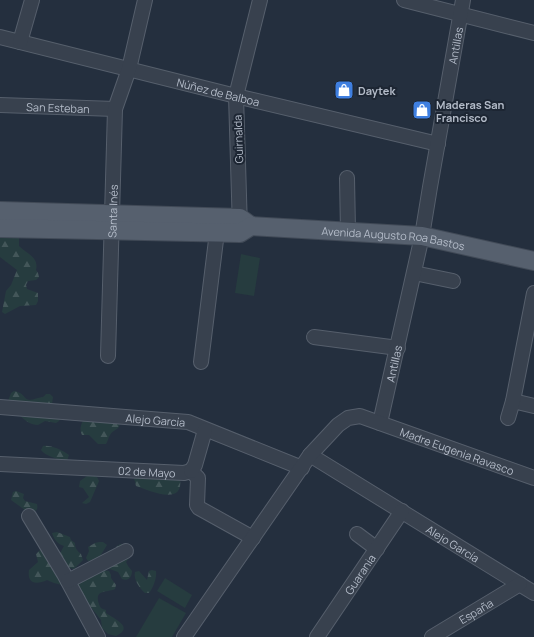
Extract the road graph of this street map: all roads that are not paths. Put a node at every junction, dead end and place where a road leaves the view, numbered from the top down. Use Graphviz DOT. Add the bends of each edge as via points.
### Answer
graph roads {
  1 [pos="32,0"];
  2 [pos="145,0"];
  3 [pos="260,0"];
  4 [pos="404,0"];
  5 [pos="463,0"];
  6 [pos="460,15"];
  7 [pos="534,32"];
  8 [pos="0,37"];
  9 [pos="20,42"];
  10 [pos="129,69"];
  11 [pos="236,96"];
  12 [pos="0,105"];
  13 [pos="116,109"];
  14 [pos="438,144"];
  15 [pos="347,178"];
  16 [pos="0,211"];
  17 [pos="111,223"];
  18 [pos="243,226"];
  19 [pos="0,228"];
  20 [pos="348,231"];
  21 [pos="217,232"];
  22 [pos="422,236"];
  23 [pos="534,261"];
  24 [pos="414,273"];
  25 [pos="454,281"];
  26 [pos="534,293"];
  27 [pos="314,337"];
  28 [pos="398,348"];
  29 [pos="108,356"];
  30 [pos="201,362"];
  31 [pos="513,401"];
  32 [pos="534,406"];
  33 [pos="0,407"];
  34 [pos="508,418"];
  35 [pos="380,423"];
  36 [pos="205,430"];
  37 [pos="310,455"];
  38 [pos="0,464"];
  39 [pos="302,468"];
  40 [pos="191,471"];
  41 [pos="534,478"];
  42 [pos="402,511"];
  43 [pos="29,516"];
  44 [pos="357,534"];
  45 [pos="253,538"];
  46 [pos="377,549"];
  47 [pos="126,551"];
  48 [pos="68,581"];
  49 [pos="520,584"];
  50 [pos="534,593"];
  51 [pos="98,637"];
  52 [pos="184,637"];
  53 [pos="317,637"];
  54 [pos="432,637"];
  1 -- 9 [label="street"];
  2 -- 10 [label="street, Santa Inés"];
  3 -- 11 [label="street, Guirnalda"];
  4 -- 6 [label="street"];
  5 -- 6 [label="street, Antillas"];
  6 -- 7 [label="street"];
  6 -- 14 [label="street, Antillas"];
  8 -- 9 [label="street, Núñez de Balboa"];
  9 -- 10 [label="street, Núñez de Balboa"];
  10 -- 11 [label="street, Núñez de Balboa"];
  10 -- 13 [label="street, Santa Inés"];
  11 -- 14 [label="street, Núñez de Balboa"];
  11 -- 18 [label="street, Guirnalda"];
  12 -- 13 [label="street, San Esteban"];
  13 -- 17 [label="street, Santa Inés"];
  14 -- 22 [label="street, Antillas"];
  15 -- 20 [label="street"];
  16 -- 17 [label="main road, Avenida Augusto Roa Bastos"];
  17 -- 18 [label="main road, Avenida Augusto Roa Bastos"];
  17 -- 19 [label="main road, Avenida Augusto Roa Bastos"];
  17 -- 21 [label="main road, Avenida Augusto Roa Bastos"];
  17 -- 29 [label="street, Santa Inés"];
  18 -- 20 [label="main road, Avenida Augusto Roa Bastos"];
  18 -- 21 [label="main road, Avenida Augusto Roa Bastos"];
  20 -- 22 [label="main road, Avenida Augusto Roa Bastos"];
  21 -- 30 [label="street"];
  22 -- 23 [label="main road, Avenida Augusto Roa Bastos"];
  22 -- 24 [label="street, Antillas"];
  24 -- 25 [label="street"];
  24 -- 28 [label="street, Antillas"];
  26 -- 31 [label="street"];
  27 -- 28 [label="street"];
  28 -- 35 [label="street, Antillas"];
  31 -- 32 [label="street"];
  31 -- 34 [label="street"];
  33 -- 36 [label="street, Alejo García" via="188,422"];
  35 -- 37 [label="street" via="360,416 348,418"];
  35 -- 41 [label="street, Madre Eugenia Ravasco"];
  36 -- 39 [label="street, Alejo García"];
  36 -- 40 [label="street"];
  37 -- 39 [label="street"];
  37 -- 42 [label="street, Alejo García"];
  38 -- 40 [label="street, 02 de Mayo" via="184,473"];
  39 -- 45 [label="street"];
  40 -- 45 [label="street, 02 de Mayo" via="198,478 199,508"];
  42 -- 46 [label="street, Guarania"];
  42 -- 49 [label="street, Alejo García"];
  43 -- 48 [label="street"];
  44 -- 46 [label="street"];
  45 -- 52 [label="street"];
  46 -- 53 [label="street, Guarania"];
  47 -- 48 [label="street"];
  48 -- 51 [label="street"];
  49 -- 50 [label="street, Alejo García"];
  49 -- 54 [label="street, España"];
}
